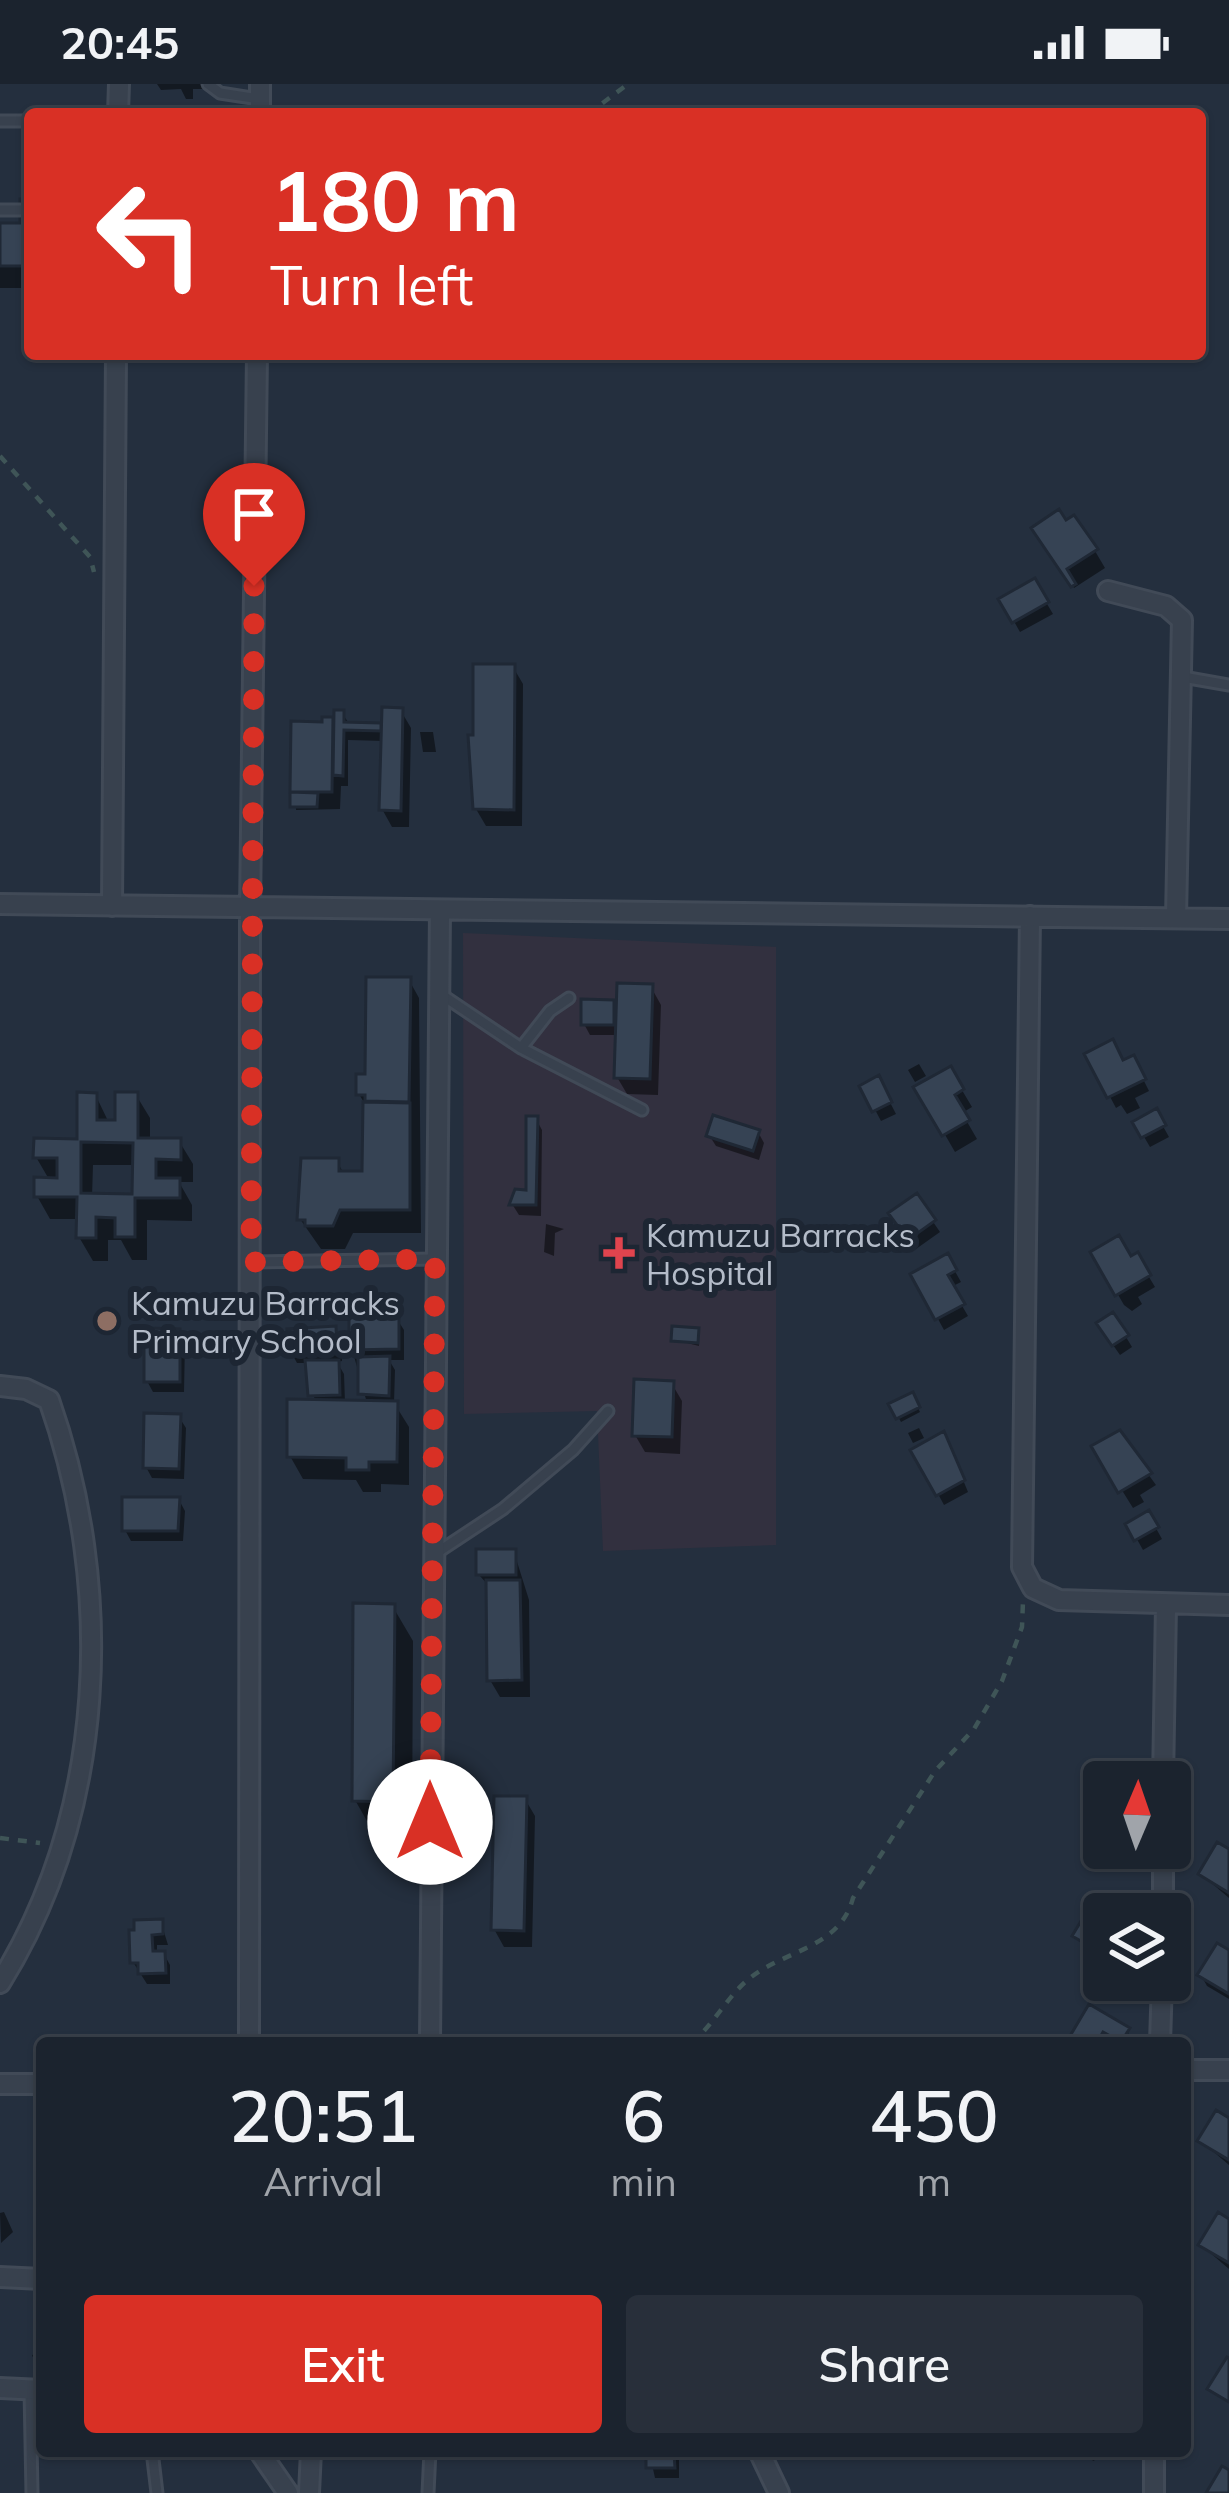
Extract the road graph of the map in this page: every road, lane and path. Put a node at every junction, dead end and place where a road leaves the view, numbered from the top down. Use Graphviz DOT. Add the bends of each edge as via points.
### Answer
graph roads {
  1 [pos="208,84"];
  2 [pos="628,84"];
  3 [pos="260,99"];
  4 [pos="596,108"];
  5 [pos="20,209"];
  6 [pos="0,210"];
  7 [pos="116,360"];
  8 [pos="257,360"];
  9 [pos="0,456"];
  10 [pos="98,584"];
  11 [pos="1108,591"];
  12 [pos="1183,677"];
  13 [pos="1229,685"];
  14 [pos="0,904"];
  15 [pos="112,906"];
  16 [pos="440,910"];
  17 [pos="250,911"];
  18 [pos="1030,916"];
  19 [pos="1176,918"];
  20 [pos="1229,920"];
  21 [pos="439,993"];
  22 [pos="569,998"];
  23 [pos="520,1048"];
  24 [pos="642,1110"];
  25 [pos="435,1259"];
  26 [pos="251,1262"];
  27 [pos="0,1386"];
  28 [pos="608,1411"];
  29 [pos="431,1558"];
  30 [pos="1026,1578"];
  31 [pos="1166,1604"];
  32 [pos="1229,1605"];
  33 [pos="1163,1761"];
  34 [pos="0,1838"];
  35 [pos="63,1847"];
  36 [pos="0,1982"];
  37 [pos="1161,2001"];
  38 [pos="249,2037"];
  39 [pos="430,2037"];
  40 [pos="696,2037"];
  41 [pos="1160,2037"];
  42 [pos="1191,2070"];
  43 [pos="1229,2070"];
  44 [pos="0,2084"];
  45 [pos="36,2084"];
  46 [pos="0,2277"];
  47 [pos="36,2278"];
  48 [pos="0,2388"];
  49 [pos="36,2390"];
  50 [pos="153,2457"];
  51 [pos="263,2457"];
  52 [pos="311,2457"];
  53 [pos="430,2457"];
  54 [pos="762,2457"];
  55 [pos="1154,2457"];
  56 [pos="32,2493"];
  57 [pos="157,2493"];
  58 [pos="288,2493"];
  59 [pos="309,2493"];
  60 [pos="428,2493"];
  61 [pos="779,2493"];
  62 [pos="1154,2493"];
  1 -- 3 [label="lane" via="220,94"];
  2 -- 4 [label="path"];
  5 -- 6 [label="lane"];
  7 -- 15 [label="street"];
  8 -- 17 [label="street"];
  9 -- 10 [label="path" via="90,557"];
  11 -- 12 [label="street" via="1175,612 1184,632"];
  12 -- 13 [label="lane"];
  12 -- 19 [label="street"];
  14 -- 15 [label="street"];
  15 -- 17 [label="street"];
  16 -- 17 [label="street"];
  16 -- 18 [label="street"];
  16 -- 21 [label="street"];
  17 -- 26 [label="street"];
  18 -- 19 [label="street"];
  18 -- 30 [label="street"];
  19 -- 20 [label="street"];
  21 -- 23 [label="lane"];
  21 -- 25 [label="street"];
  22 -- 23 [label="lane"];
  23 -- 24 [label="lane"];
  25 -- 26 [label="lane"];
  25 -- 29 [label="street"];
  26 -- 38 [label="street"];
  27 -- 35 [label="street" via="49,1400 92,1580 83,1764"];
  28 -- 29 [label="lane" via="503,1509"];
  29 -- 39 [label="street"];
  30 -- 31 [label="street" via="1059,1600"];
  30 -- 40 [label="path" via="1022,1627 1002,1681 974,1729 935,1771 848,1919 750,1978"];
  31 -- 32 [label="street"];
  31 -- 33 [label="street"];
  34 -- 35 [label="path"];
  35 -- 36 [label="street"];
  37 -- 41 [label="street"];
  42 -- 43 [label="street"];
  44 -- 45 [label="street"];
  46 -- 47 [label="street"];
  48 -- 49 [label="street"];
  49 -- 56 [label="lane"];
  50 -- 57 [label="lane"];
  51 -- 58 [label="street"];
  52 -- 59 [label="street"];
  53 -- 60 [label="lane"];
  54 -- 61 [label="street"];
  55 -- 62 [label="street"];
}
